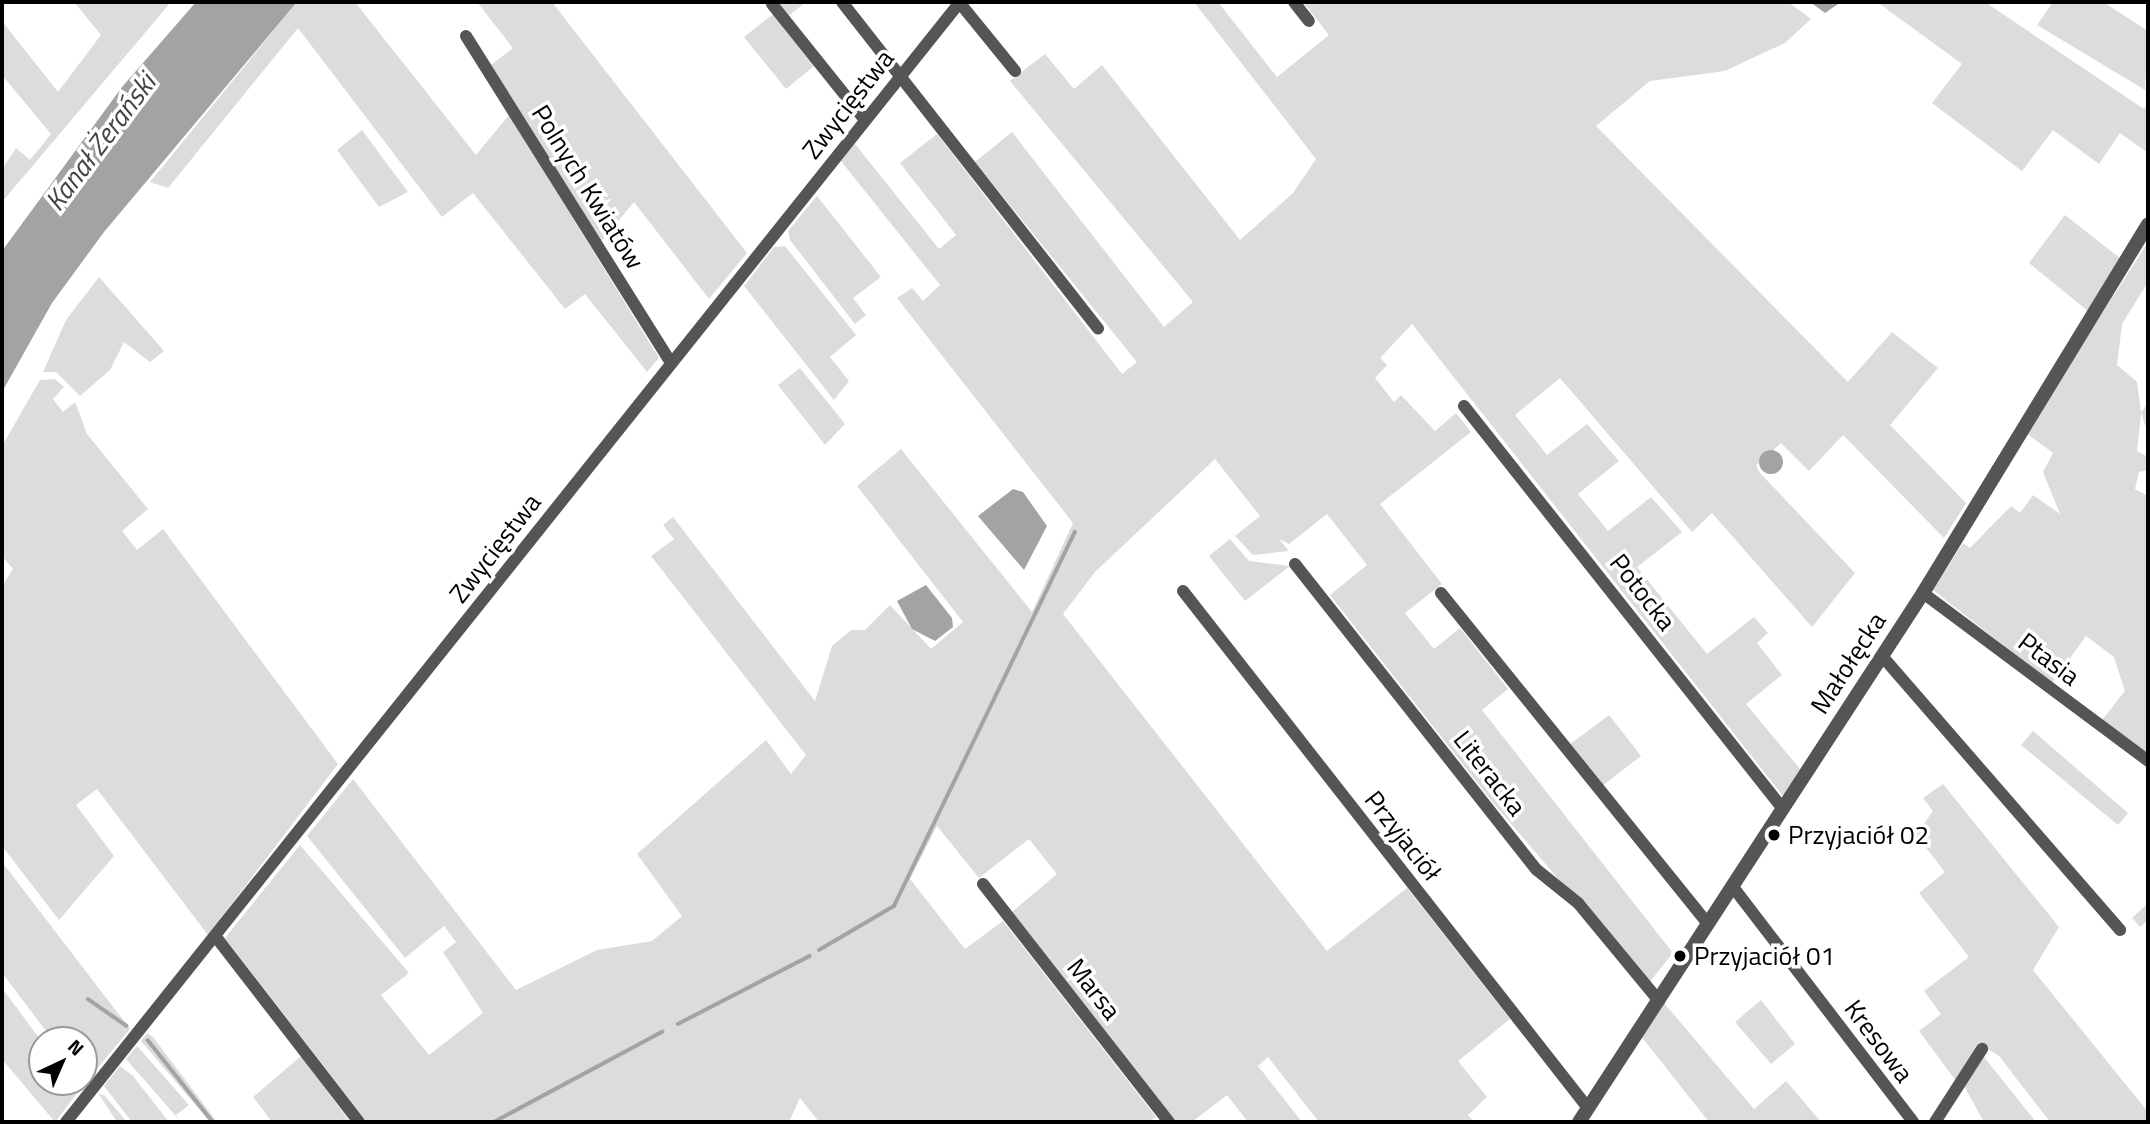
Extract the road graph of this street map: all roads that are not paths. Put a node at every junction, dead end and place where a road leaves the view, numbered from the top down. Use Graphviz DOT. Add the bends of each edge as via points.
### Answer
graph roads {
  1 [pos="842,2"];
  2 [pos="960,2"];
  3 [pos="1294,2"];
  4 [pos="772,4"];
  5 [pos="1309,21"];
  6 [pos="466,36"];
  7 [pos="1014,71"];
  8 [pos="900,75"];
  9 [pos="865,120"];
  10 [pos="2148,224"];
  11 [pos="1098,329"];
  12 [pos="671,363"];
  13 [pos="1464,406"];
  14 [pos="1294,564"];
  15 [pos="1183,591"];
  16 [pos="1441,593"];
  17 [pos="1923,593"];
  18 [pos="1882,656"];
  19 [pos="2148,761"];
  20 [pos="1783,809"];
  21 [pos="984,884"];
  22 [pos="1733,887"];
  23 [pos="1708,924"];
  24 [pos="2120,930"];
  25 [pos="216,937"];
  26 [pos="1659,1001"];
  27 [pos="1982,1049"];
  28 [pos="1588,1108"];
  29 [pos="66,1122"];
  30 [pos="359,1122"];
  31 [pos="1169,1122"];
  32 [pos="1579,1122"];
  33 [pos="1913,1122"];
  34 [pos="1935,1122"];
  1 -- 8 [label="street"];
  2 -- 7 [label="street"];
  2 -- 8 [label="street, Zwycięstwa"];
  3 -- 5 [label="street"];
  4 -- 9 [label="street"];
  6 -- 12 [label="street, Polnych Kwiatów"];
  8 -- 9 [label="street, Zwycięstwa"];
  8 -- 11 [label="street"];
  9 -- 12 [label="street, Zwycięstwa"];
  10 -- 17 [label="street, Małołęcka"];
  12 -- 25 [label="street, Zwycięstwa"];
  13 -- 20 [label="street, Potocka"];
  14 -- 26 [label="street, Literacka" via="1538,870 1578,903"];
  15 -- 28 [label="street, Przyjaciół"];
  16 -- 23 [label="street"];
  17 -- 18 [label="street, Małołęcka"];
  17 -- 19 [label="street, Ptasia"];
  18 -- 20 [label="street, Małołęcka"];
  18 -- 24 [label="street"];
  20 -- 22 [label="street, Małołęcka"];
  21 -- 31 [label="street, Marsa"];
  22 -- 23 [label="street, Małołęcka"];
  22 -- 33 [label="street, Kresowa"];
  23 -- 26 [label="street, Małołęcka"];
  25 -- 29 [label="street, Zwycięstwa"];
  25 -- 30 [label="street"];
  26 -- 28 [label="street, Małołęcka"];
  27 -- 34 [label="street"];
  28 -- 32 [label="street, Małołęcka"];
}
